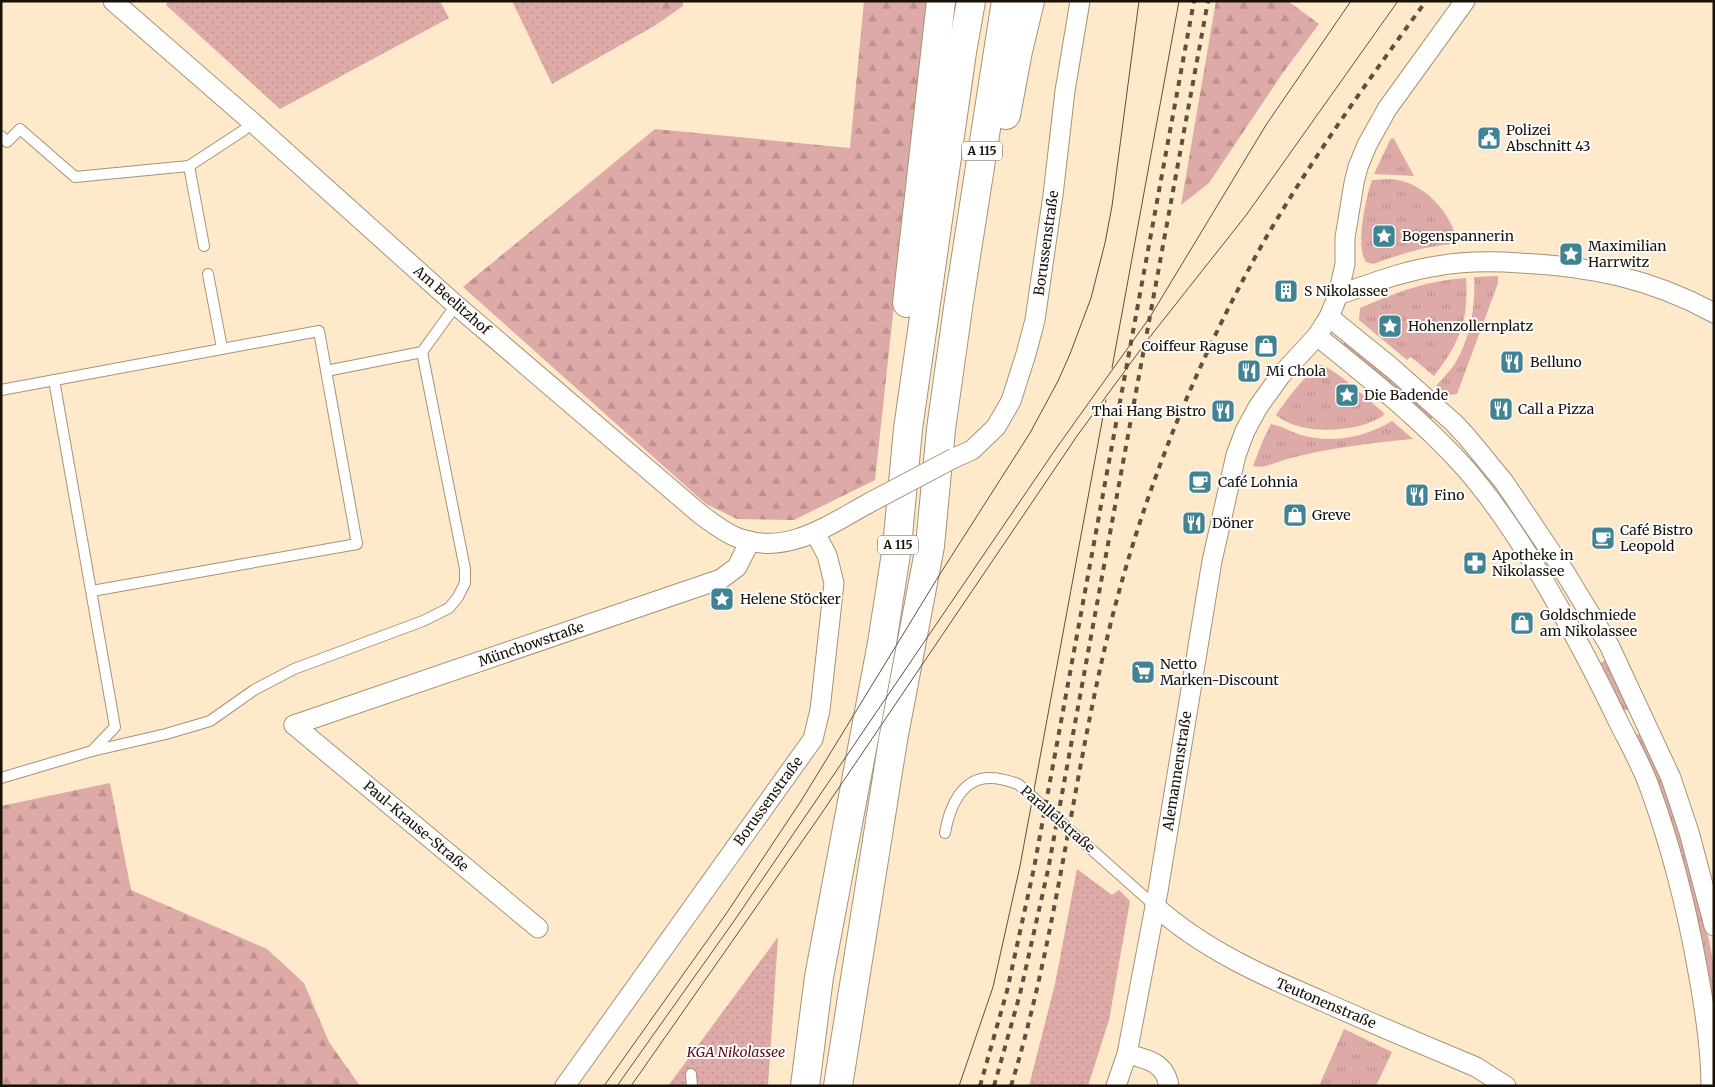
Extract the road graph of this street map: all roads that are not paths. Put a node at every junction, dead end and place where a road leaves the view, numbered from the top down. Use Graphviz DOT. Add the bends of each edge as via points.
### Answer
graph roads {
  1 [pos="113,1"];
  2 [pos="941,1"];
  3 [pos="971,1"];
  4 [pos="1006,1"];
  5 [pos="1030,1"];
  6 [pos="1080,1"];
  7 [pos="1465,1"];
  8 [pos="251,121"];
  9 [pos="1,136"];
  10 [pos="189,166"];
  11 [pos="204,246"];
  12 [pos="208,274"];
  13 [pos="1338,295"];
  14 [pos="959,301"];
  15 [pos="457,306"];
  16 [pos="1714,313"];
  17 [pos="1329,317"];
  18 [pos="1317,336"];
  19 [pos="222,348"];
  20 [pos="422,352"];
  21 [pos="326,371"];
  22 [pos="54,380"];
  23 [pos="1,390"];
  24 [pos="908,429"];
  25 [pos="1458,444"];
  26 [pos="815,533"];
  27 [pos="750,541"];
  28 [pos="92,591"];
  29 [pos="294,725"];
  30 [pos="1636,729"];
  31 [pos="92,751"];
  32 [pos="1,778"];
  33 [pos="945,834"];
  34 [pos="1155,906"];
  35 [pos="1714,926"];
  36 [pos="538,928"];
  37 [pos="1127,1054"];
  38 [pos="691,1074"];
  39 [pos="565,1086"];
  40 [pos="692,1086"];
  41 [pos="805,1086"];
  42 [pos="838,1086"];
  43 [pos="1116,1086"];
  44 [pos="1169,1086"];
  45 [pos="1506,1086"];
  46 [pos="1711,1086"];
  1 -- 8 [label="street, Am Beelitzhof"];
  2 -- 24 [label="highway" via="903,340 900,402"];
  3 -- 24 [label="highway, A 115"];
  4 -- 14 [label="highway, A 115"];
  5 -- 14 [label="highway" via="980,253"];
  6 -- 26 [label="street, Borussenstraße, bridge" via="1035,320 1011,401 996,427 972,450"];
  7 -- 13 [label="street" via="1387,110 1358,167 1348,210 1345,264"];
  8 -- 10 [label="lane" via="244,130"];
  8 -- 15 [label="street, Am Beelitzhof"];
  9 -- 10 [label="lane" via="7,142 20,129 76,177"];
  10 -- 11 [label="lane"];
  12 -- 19 [label="lane"];
  13 -- 16 [label="street" via="1437,266 1496,262 1546,264 1597,270 1650,284"];
  13 -- 17 [label="street"];
  14 -- 42 [label="highway, A 115" via="941,429 930,546 892,740"];
  15 -- 20 [label="lane"];
  15 -- 27 [label="street, Am Beelitzhof" via="700,514 735,537"];
  17 -- 18 [label="street"];
  17 -- 25 [label="street" via="1454,423"];
  18 -- 25 [label="street"];
  18 -- 34 [label="street, Alemannenstraße" via="1281,375 1258,407 1236,455 1209,579"];
  19 -- 21 [label="lane" via="319,331"];
  19 -- 22 [label="lane"];
  20 -- 21 [label="lane"];
  20 -- 31 [label="lane" via="465,569 458,598 449,608 423,621 275,677 210,722"];
  21 -- 28 [label="lane" via="357,544"];
  22 -- 23 [label="lane"];
  22 -- 28 [label="lane"];
  24 -- 41 [label="highway, A 115" via="898,547 819,977"];
  25 -- 30 [label="street" via="1548,586 1586,656"];
  25 -- 30 [label="street" via="1509,489 1564,570 1609,645"];
  26 -- 27 [label="street, Am Beelitzhof" via="790,542 769,544"];
  26 -- 39 [label="street, Borussenstraße" via="827,554 834,583 820,710 813,739"];
  27 -- 29 [label="street, Münchowstraße" via="737,567 721,579"];
  28 -- 31 [label="lane" via="115,726"];
  29 -- 36 [label="street, Paul-Krause-Straße"];
  30 -- 35 [label="street" via="1671,778"];
  30 -- 46 [label="street" via="1648,784 1683,897 1695,953 1705,1010"];
  31 -- 32 [label="lane"];
  33 -- 34 [label="lane, Parallelstraße" via="955,800 977,780 990,777 1018,784"];
  34 -- 37 [label="street, Alemannenstraße"];
  34 -- 45 [label="street, Teutonenstraße" via="1195,936 1258,973 1476,1067"];
  37 -- 43 [label="street, Alemannenstraße"];
  37 -- 44 [label="street" via="1159,1065"];
  38 -- 40 [label="lane"];
}
